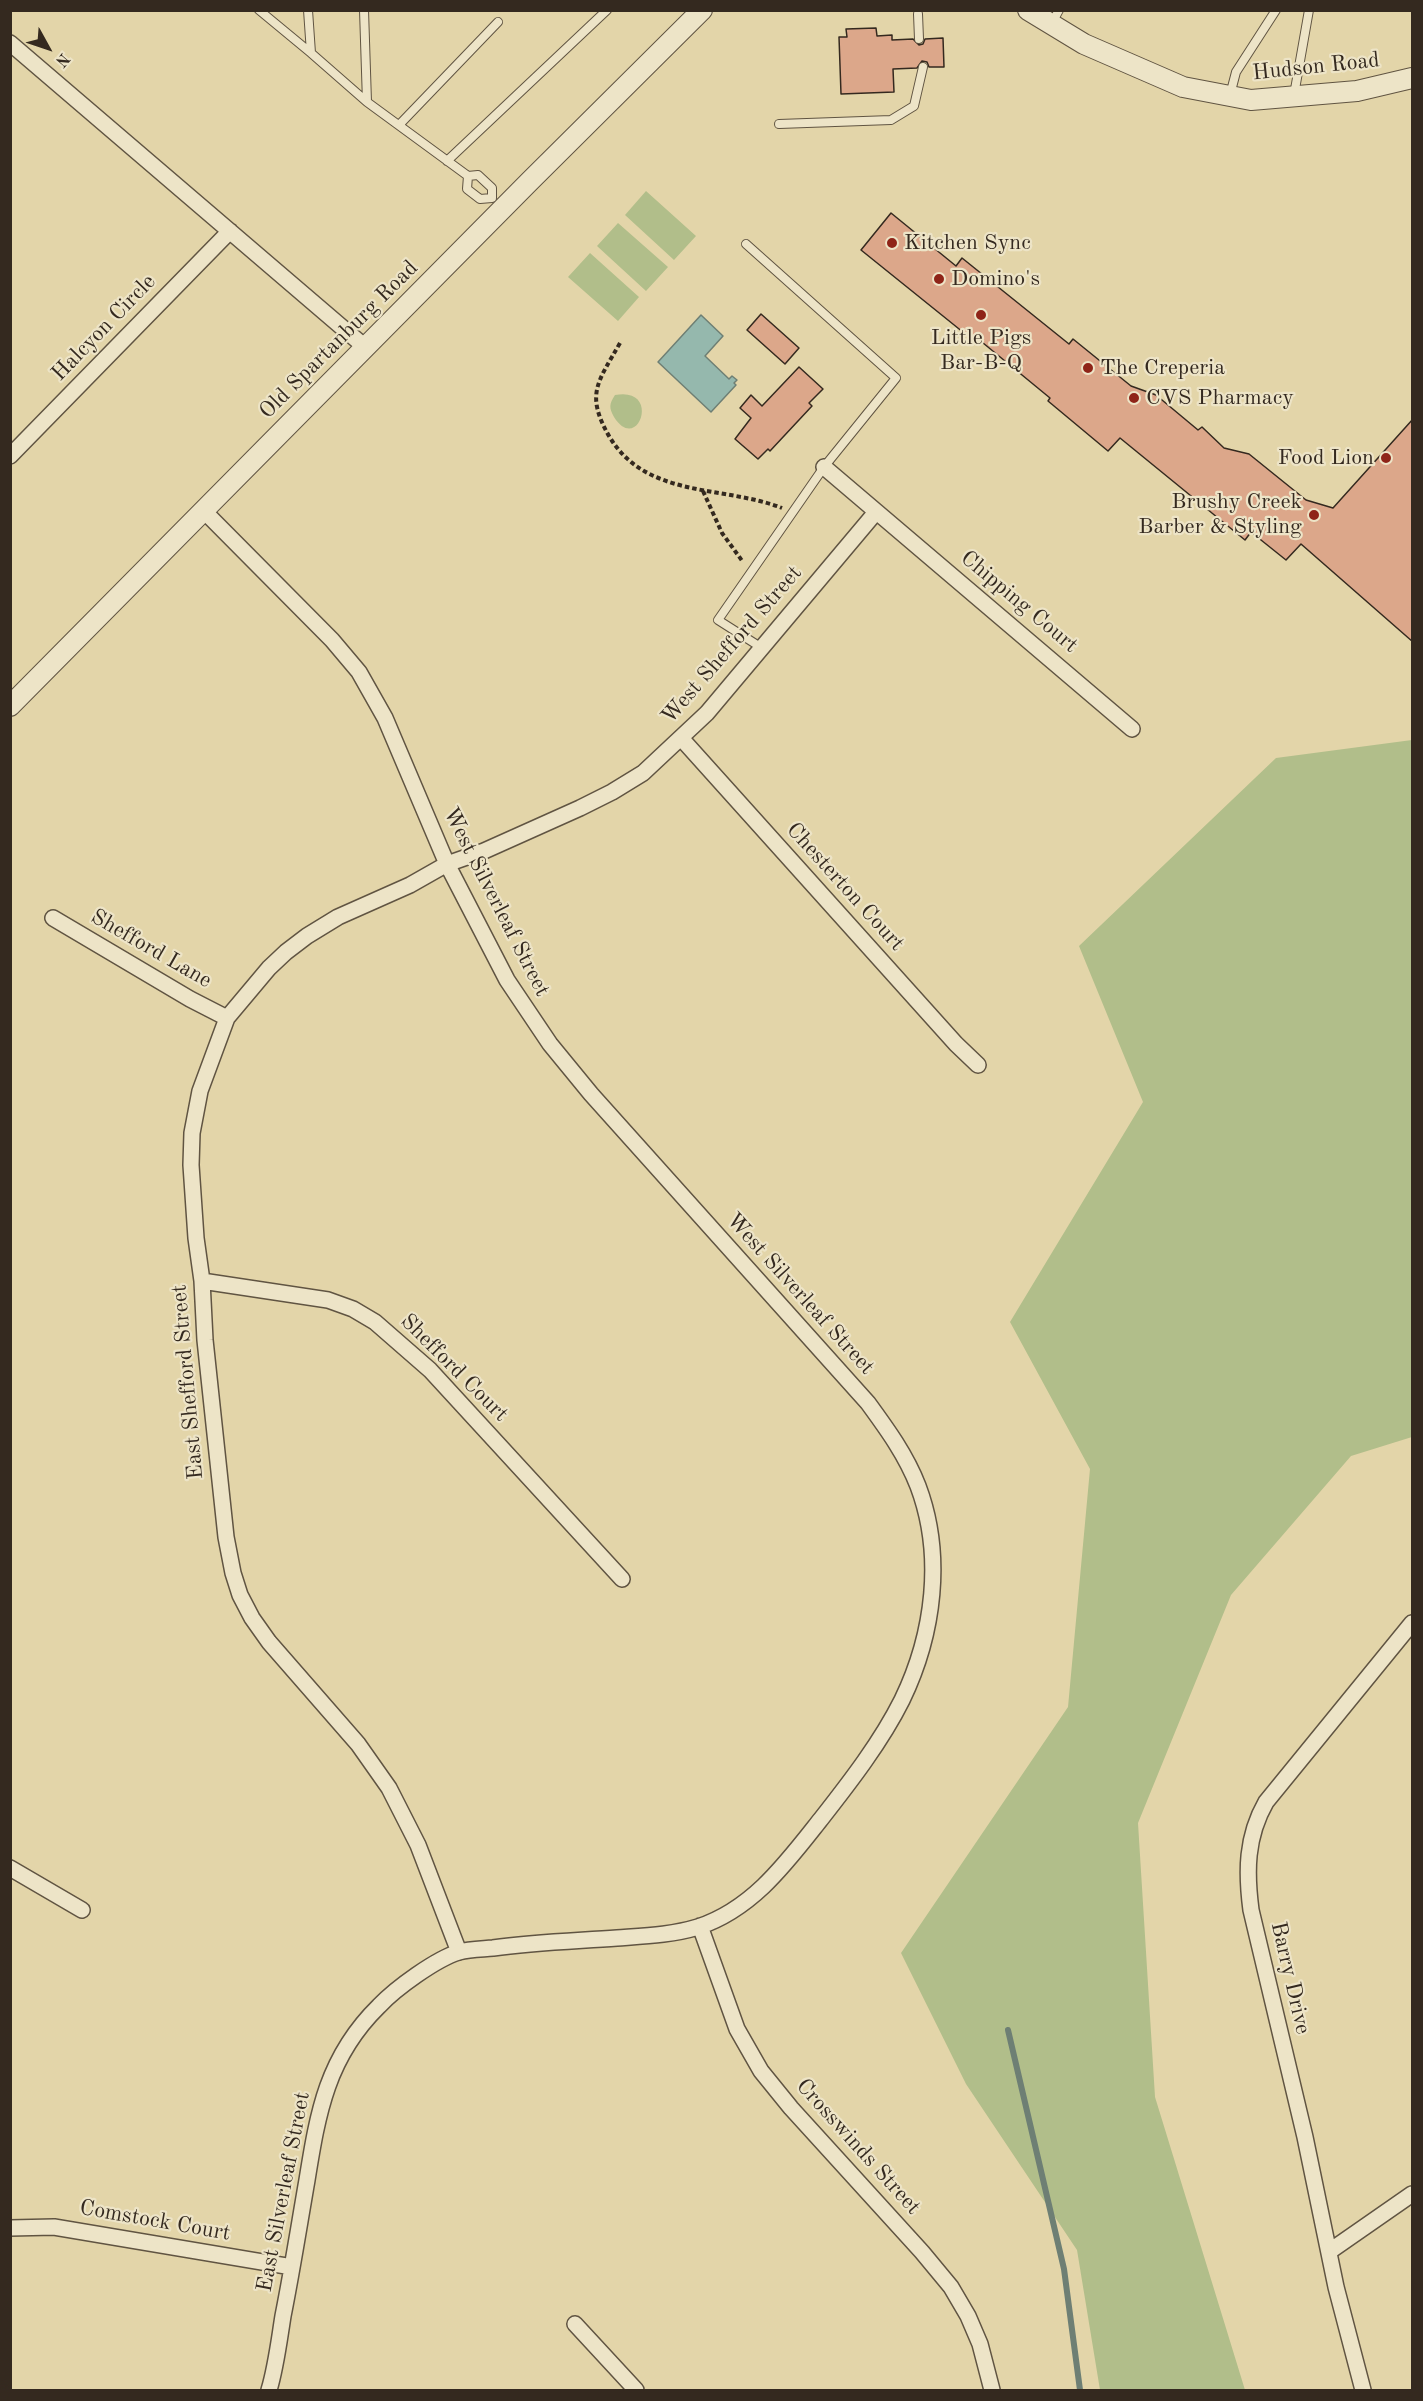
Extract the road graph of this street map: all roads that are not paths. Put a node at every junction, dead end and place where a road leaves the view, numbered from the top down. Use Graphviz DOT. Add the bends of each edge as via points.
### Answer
graph roads {
  1 [pos="259,10"];
  2 [pos="308,10"];
  3 [pos="364,10"];
  4 [pos="607,10"];
  5 [pos="702,10"];
  6 [pos="1028,10"];
  7 [pos="1276,10"];
  8 [pos="1309,10"];
  9 [pos="918,14"];
  10 [pos="1055,17"];
  11 [pos="498,22"];
  12 [pos="919,39"];
  13 [pos="11,44"];
  14 [pos="311,53"];
  15 [pos="923,67"];
  16 [pos="1413,78"];
  17 [pos="1230,96"];
  18 [pos="1293,97"];
  19 [pos="368,102"];
  20 [pos="779,124"];
  21 [pos="399,125"];
  22 [pos="447,161"];
  23 [pos="468,176"];
  24 [pos="498,203"];
  25 [pos="230,231"];
  26 [pos="746,244"];
  27 [pos="365,347"];
  28 [pos="10,456"];
  29 [pos="824,467"];
  30 [pos="204,511"];
  31 [pos="876,512"];
  32 [pos="762,648"];
  33 [pos="14,696"];
  34 [pos="1132,729"];
  35 [pos="681,738"];
  36 [pos="447,864"];
  37 [pos="53,918"];
  38 [pos="227,1018"];
  39 [pos="978,1065"];
  40 [pos="202,1281"];
  41 [pos="622,1579"];
  42 [pos="1413,1623"];
  43 [pos="10,1868"];
  44 [pos="82,1910"];
  45 [pos="700,1926"];
  46 [pos="459,1952"];
  47 [pos="1413,2194"];
  48 [pos="10,2228"];
  49 [pos="1330,2251"];
  50 [pos="292,2267"];
  51 [pos="575,2324"];
  52 [pos="268,2391"];
  53 [pos="636,2391"];
  54 [pos="992,2391"];
  55 [pos="1363,2391"];
  1 -- 14 [label="lane"];
  2 -- 14 [label="lane"];
  3 -- 19 [label="lane"];
  4 -- 22 [label="lane"];
  5 -- 24 [label="street, Old Spartanburg Road"];
  6 -- 10 [label="street, Hudson Road"];
  7 -- 17 [label="lane" via="1236,72"];
  8 -- 18 [label="lane"];
  9 -- 12 [label="lane"];
  10 -- 17 [label="street, Hudson Road" via="1084,44 1183,87"];
  11 -- 21 [label="lane"];
  13 -- 25 [label="street"];
  14 -- 19 [label="lane"];
  15 -- 20 [label="lane" via="914,106 891,120"];
  16 -- 18 [label="street, Hudson Road" via="1357,91"];
  17 -- 18 [label="street, Hudson Road" via="1251,100"];
  19 -- 21 [label="lane"];
  21 -- 22 [label="lane"];
  22 -- 23 [label="lane"];
  23 -- 24 [label="lane" via="477,175 492,188"];
  23 -- 24 [label="lane" via="467,189 480,199"];
  24 -- 27 [label="street, Old Spartanburg Road"];
  25 -- 27 [label="street"];
  25 -- 28 [label="street, Halcyon Circle"];
  26 -- 29 [label="lane" via="896,378"];
  27 -- 30 [label="street, Old Spartanburg Road"];
  29 -- 31 [label="street"];
  29 -- 32 [label="lane" via="718,620"];
  30 -- 33 [label="street, Old Spartanburg Road"];
  30 -- 36 [label="street, West Silverleaf Street" via="359,672 385,718"];
  31 -- 32 [label="street, West Shefford Street"];
  31 -- 34 [label="street, Chipping Court"];
  32 -- 35 [label="street, West Shefford Street"];
  35 -- 36 [label="street, West Shefford Street" via="643,773 612,792"];
  35 -- 39 [label="street, Chesterton Court"];
  36 -- 38 [label="street, East Shefford Street" via="307,936 269,968"];
  36 -- 45 [label="street, West Silverleaf Street" via="507,980 550,1044 868,1403 899,1447 925,1509 932,1557 930,1618 902,1700 880,1738 780,1871 732,1911"];
  37 -- 38 [label="street, Shefford Lane"];
  38 -- 40 [label="street, East Shefford Street" via="200,1091 192,1133 195,1227"];
  40 -- 41 [label="street, Shefford Court" via="328,1300 375,1322 430,1370"];
  40 -- 46 [label="street, East Shefford Street" via="226,1537 240,1595 269,1642 358,1744 389,1788 418,1845"];
  42 -- 49 [label="street, Barry Drive" via="1266,1802 1249,1849 1251,1910"];
  43 -- 44 [label="street"];
  45 -- 46 [label="street, West Silverleaf Street" via="664,1935 516,1944"];
  45 -- 54 [label="street, Crosswinds Street" via="737,2029 761,2071 951,2287 980,2344"];
  46 -- 50 [label="street, East Silverleaf Street" via="429,1967 380,2005 338,2061 325,2088 317,2119"];
  47 -- 49 [label="street"];
  48 -- 50 [label="street, Comstock Court" via="54,2227"];
  49 -- 55 [label="street, Barry Drive"];
  50 -- 52 [label="street, East Silverleaf Street"];
  51 -- 53 [label="street"];
}
